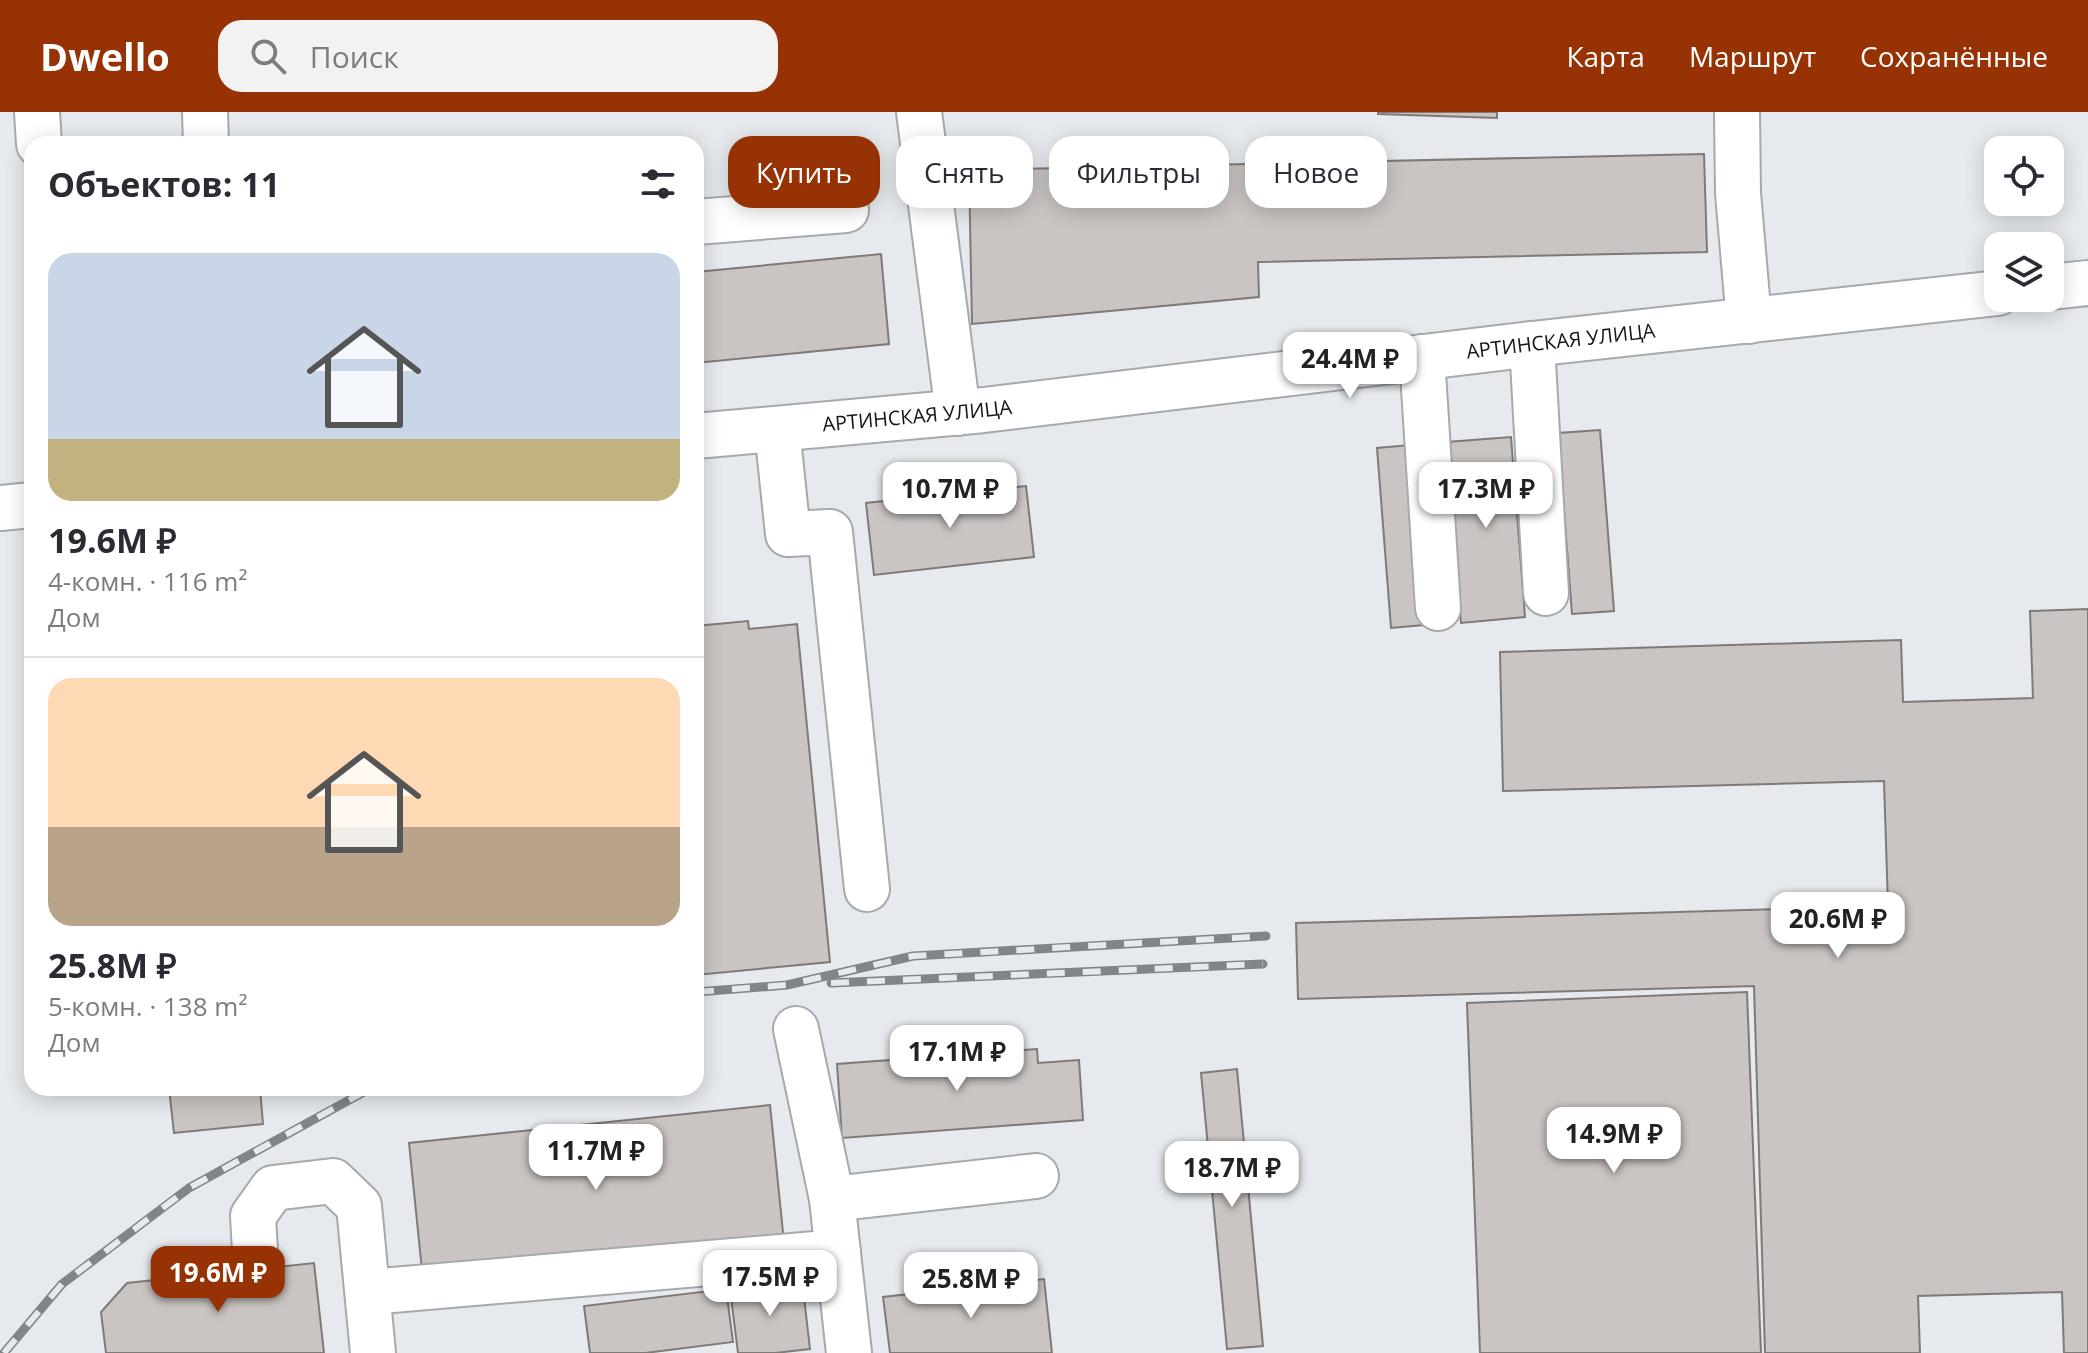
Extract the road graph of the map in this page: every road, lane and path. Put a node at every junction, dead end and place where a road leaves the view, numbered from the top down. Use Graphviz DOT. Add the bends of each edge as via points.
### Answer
graph roads {
  1 [pos="37,112"];
  2 [pos="205,112"];
  3 [pos="919,112"];
  4 [pos="1737,112"];
  5 [pos="38,136"];
  6 [pos="206,136"];
  7 [pos="846,210"];
  8 [pos="704,221"];
  9 [pos="2088,283"];
  10 [pos="2064,286"];
  11 [pos="1984,295"];
  12 [pos="1749,321"];
  13 [pos="1532,344"];
  14 [pos="1422,357"];
  15 [pos="958,413"];
  16 [pos="777,429"];
  17 [pos="704,435"];
  18 [pos="24,506"];
  19 [pos="0,508"];
  20 [pos="1546,593"];
  21 [pos="1438,608"];
  22 [pos="867,889"];
  23 [pos="796,1029"];
  24 [pos="1036,1176"];
  25 [pos="832,1199"];
  26 [pos="255,1251"];
  27 [pos="838,1252"];
  28 [pos="369,1292"];
  29 [pos="373,1353"];
  30 [pos="849,1353"];
  1 -- 5 [label="street"];
  2 -- 6 [label="street"];
  3 -- 15 [label="street"];
  4 -- 12 [label="street"];
  7 -- 8 [label="street"];
  9 -- 10 [label="street"];
  11 -- 12 [label="street, АРТИНСКАЯ УЛИЦА"];
  12 -- 13 [label="street, АРТИНСКАЯ УЛИЦА"];
  13 -- 14 [label="street, АРТИНСКАЯ УЛИЦА"];
  13 -- 20 [label="street"];
  14 -- 15 [label="street, АРТИНСКАЯ УЛИЦА"];
  14 -- 21 [label="street"];
  15 -- 16 [label="street, АРТИНСКАЯ УЛИЦА"];
  16 -- 17 [label="street, АРТИНСКАЯ УЛИЦА"];
  16 -- 22 [label="street" via="788,534 830,532"];
  18 -- 19 [label="street"];
  23 -- 25 [label="street"];
  24 -- 25 [label="street"];
  25 -- 27 [label="street"];
  26 -- 28 [label="street" via="253,1216 273,1188 333,1181 359,1206"];
  27 -- 28 [label="street"];
  27 -- 30 [label="street"];
  28 -- 29 [label="street"];
}
